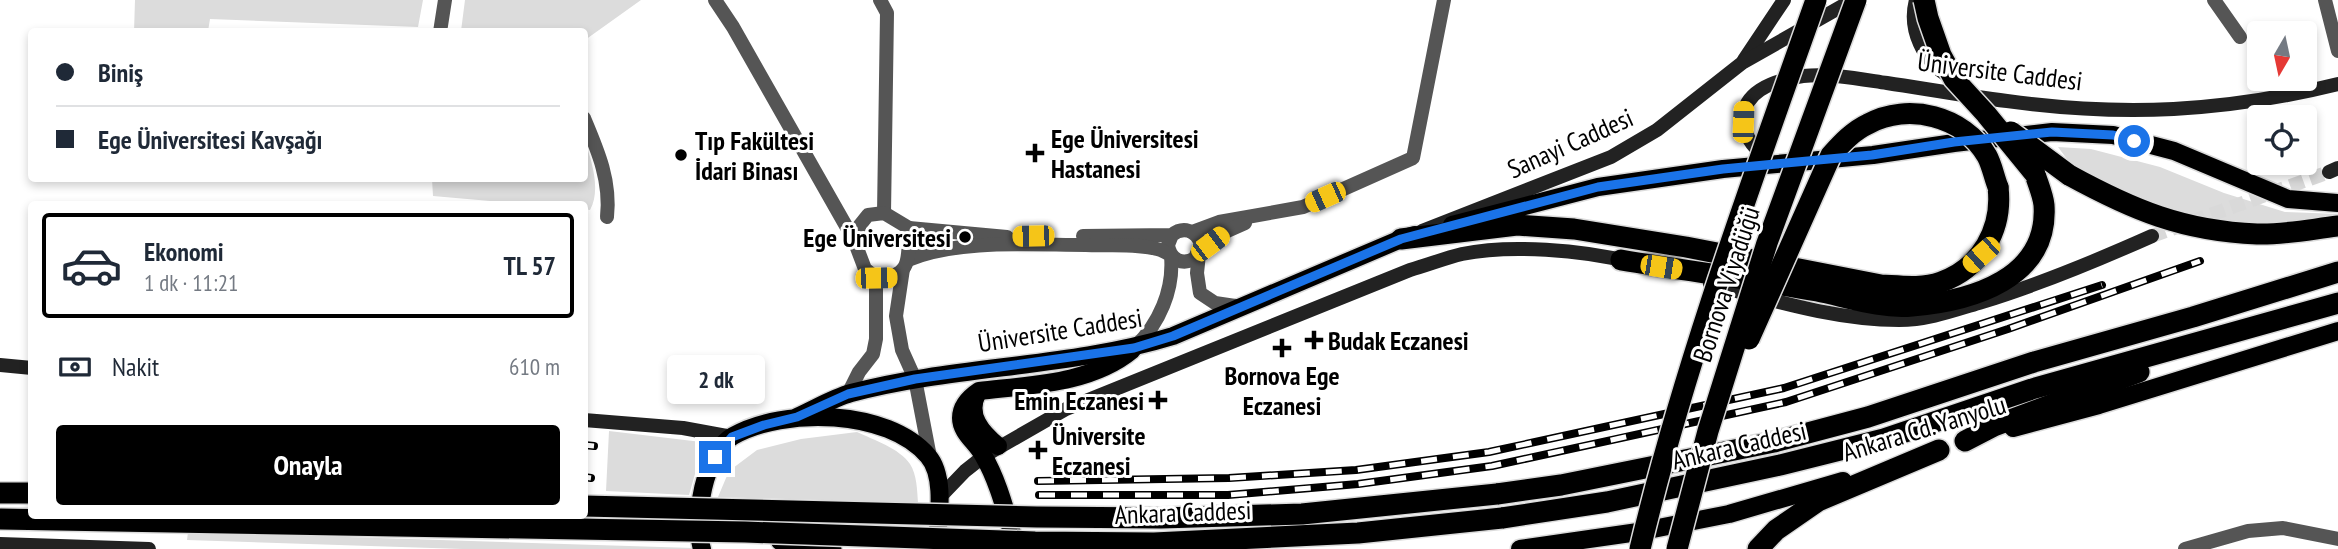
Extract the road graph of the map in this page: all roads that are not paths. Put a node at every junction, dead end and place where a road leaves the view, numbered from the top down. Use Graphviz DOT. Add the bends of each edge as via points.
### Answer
graph roads {
  1 [pos="445,0"];
  2 [pos="715,0"];
  3 [pos="880,0"];
  4 [pos="1444,0"];
  5 [pos="1784,0"];
  6 [pos="1816,0"];
  7 [pos="1854,0"];
  8 [pos="1916,0"];
  9 [pos="1924,0"];
  10 [pos="2214,0"];
  11 [pos="2325,0"];
  12 [pos="441,28"];
  13 [pos="2240,37"];
  14 [pos="2338,51"];
  15 [pos="1742,63"];
  16 [pos="2338,84"];
  17 [pos="1992,107"];
  18 [pos="588,128"];
  19 [pos="1787,164"];
  20 [pos="2338,203"];
  21 [pos="884,213"];
  22 [pos="1259,216"];
  23 [pos="607,217"];
  24 [pos="2338,226"];
  25 [pos="908,228"];
  26 [pos="1192,232"];
  27 [pos="1172,235"];
  28 [pos="2152,236"];
  29 [pos="1401,239"];
  30 [pos="854,240"];
  31 [pos="1199,254"];
  32 [pos="1171,256"];
  33 [pos="1621,260"];
  34 [pos="905,265"];
  35 [pos="2338,272"];
  36 [pos="876,278"];
  37 [pos="2338,303"];
  38 [pos="1242,307"];
  39 [pos="2283,319"];
  40 [pos="2338,331"];
  41 [pos="1134,348"];
  42 [pos="0,365"];
  43 [pos="28,368"];
  44 [pos="915,379"];
  45 [pos="848,394"];
  46 [pos="797,417"];
  47 [pos="588,420"];
  48 [pos="1708,431"];
  49 [pos="732,437"];
  50 [pos="1965,441"];
  51 [pos="1939,450"];
  52 [pos="991,451"];
  53 [pos="930,457"];
  54 [pos="0,492"];
  55 [pos="28,493"];
  56 [pos="940,497"];
  57 [pos="588,506"];
  58 [pos="0,519"];
  59 [pos="745,533"];
  60 [pos="2338,539"];
  61 [pos="0,544"];
  62 [pos="56,547"];
  63 [pos="149,549"];
  64 [pos="702,549"];
  65 [pos="831,549"];
  66 [pos="935,549"];
  67 [pos="1017,549"];
  68 [pos="1520,549"];
  69 [pos="1640,549"];
  70 [pos="1677,549"];
  71 [pos="1758,549"];
  72 [pos="2185,549"];
  1 -- 12 [label="street"];
  2 -- 30 [label="street"];
  3 -- 21 [label="street" via="887,13"];
  4 -- 22 [label="street" via="1413,158 1303,207"];
  5 -- 15 [label="main road"];
  6 -- 69 [label="highway, Bornova Viyadüğü, bridge" via="1702,331"];
  7 -- 15 [label="main road"];
  7 -- 48 [label="highway, Bornova Viyadüğü, bridge" via="1767,243"];
  8 -- 17 [label="main road" via="1913,18 1928,57 1943,74"];
  9 -- 17 [label="highway, bridge" via="1941,55 1959,85"];
  10 -- 13 [label="street"];
  11 -- 14 [label="street"];
  15 -- 29 [label="main road, Sanayi Caddesi" via="1657,130 1611,156"];
  16 -- 17 [label="main road, Üniversite Caddesi" via="2243,104 2162,111"];
  17 -- 19 [label="main road, Üniversite Caddesi" via="1850,77 1783,80 1750,97 1743,122 1755,149"];
  17 -- 24 [label="highway, bridge" via="2068,175 2118,202 2161,218 2259,234"];
  17 -- 33 [label="highway, bridge" via="2035,174 2044,203 2033,255 1997,284 1910,307"];
  18 -- 23 [label="street" via="604,169"];
  19 -- 20 [label="main road, Üniversite Caddesi" via="2052,132 2113,135 2174,151 2288,199"];
  19 -- 29 [label="main road, Üniversite Caddesi" via="1598,187"];
  21 -- 25 [label="street"];
  21 -- 30 [label="street" via="868,215"];
  22 -- 26 [label="street"];
  22 -- 31 [label="street" via="1227,231"];
  25 -- 27 [label="street" via="994,237"];
  25 -- 34 [label="street"];
  26 -- 27 [label="street"];
  26 -- 31 [label="street" via="1201,244"];
  27 -- 32 [label="street"];
  28 -- 33 [label="main road" via="2039,284 1948,313 1901,320 1808,309"];
  29 -- 38 [label="main road, Üniversite Caddesi"];
  29 -- 48 [label="highway, bridge" via="1517,225 1574,229 1686,247 1881,285 1940,282 1981,255 1997,219 1999,200 1988,158 1964,131 1926,114 1895,114 1869,122 1831,155"];
  30 -- 36 [label="street" via="865,269"];
  31 -- 32 [label="street" via="1186,262"];
  31 -- 38 [label="street" via="1200,293 1215,303"];
  32 -- 34 [label="street" via="1147,247 1000,245 920,255"];
  32 -- 41 [label="street" via="1171,286 1165,301"];
  33 -- 52 [label="main road" via="1510,248 1463,254 1410,270 1066,409"];
  34 -- 36 [label="street" via="892,278"];
  34 -- 44 [label="street" via="896,316 902,350"];
  35 -- 57 [label="highway, Ankara Caddesi, bridge" via="1774,442 1497,494 1302,514 1161,518"];
  36 -- 45 [label="street" via="873,354"];
  37 -- 39 [label="highway, Ankara Caddesi"];
  38 -- 41 [label="main road, Üniversite Caddesi"];
  39 -- 50 [label="highway" via="1994,426"];
  39 -- 59 [label="highway, Ankara Caddesi, bridge" via="2032,389 1884,439 1607,502 1502,518 1358,533 1154,542"];
  40 -- 50 [label="main road, Ankara Cd. Yanyolu"];
  41 -- 44 [label="main road, Üniversite Caddesi"];
  41 -- 52 [label="main road" via="1119,361 1082,375 972,395 961,417 966,433"];
  42 -- 43 [label="main road"];
  44 -- 45 [label="main road, Üniversite Caddesi"];
  44 -- 53 [label="street"];
  45 -- 46 [label="main road, Üniversite Caddesi"];
  46 -- 49 [label="main road"];
  46 -- 53 [label="main road" via="844,418 885,428 912,441"];
  47 -- 49 [label="main road"];
  48 -- 70 [label="highway, Bornova Viyadüğü, bridge"];
  49 -- 64 [label="main road" via="705,479 699,523"];
  50 -- 51 [label="main road, Ankara Cd. Yanyolu"];
  51 -- 68 [label="main road, Ankara Cd. Yanyolu" via="1729,514"];
  51 -- 71 [label="highway" via="1818,501 1776,530"];
  52 -- 56 [label="main road"];
  52 -- 67 [label="main road"];
  53 -- 56 [label="main road"];
  54 -- 55 [label="highway"];
  56 -- 66 [label="main road"];
  58 -- 59 [label="highway, Ankara Caddesi, bridge"];
  59 -- 65 [label="highway, bridge"];
  60 -- 72 [label="street" via="2283,527 2248,531"];
  61 -- 62 [label="main road"];
  62 -- 63 [label="main road"];
}
